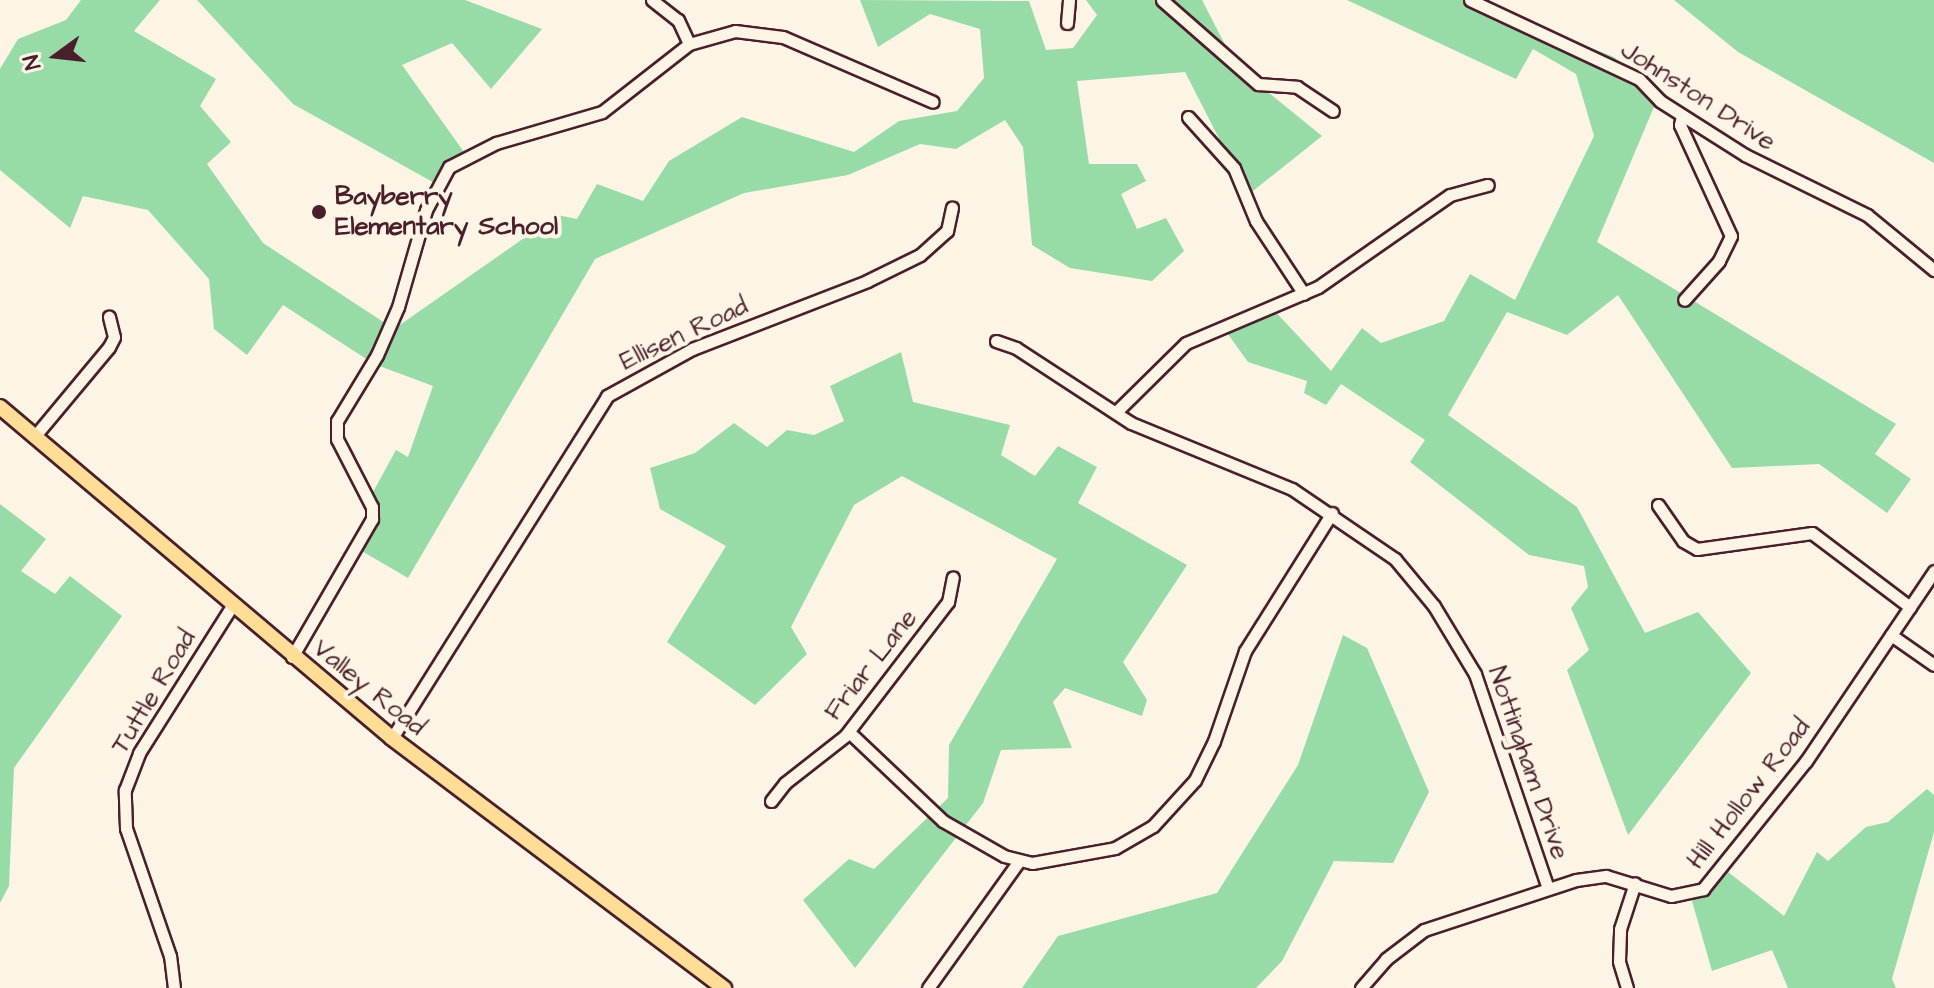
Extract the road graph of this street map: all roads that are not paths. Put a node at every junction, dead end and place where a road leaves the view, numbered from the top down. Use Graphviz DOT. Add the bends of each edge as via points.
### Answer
graph roads {
  1 [pos="652,0"];
  2 [pos="1069,0"];
  3 [pos="1162,0"];
  4 [pos="1470,0"];
  5 [pos="1067,23"];
  6 [pos="689,44"];
  7 [pos="933,102"];
  8 [pos="1333,111"];
  9 [pos="1682,116"];
  10 [pos="1188,117"];
  11 [pos="1488,185"];
  12 [pos="952,208"];
  13 [pos="1934,270"];
  14 [pos="1304,294"];
  15 [pos="1684,300"];
  16 [pos="109,317"];
  17 [pos="996,341"];
  18 [pos="0,407"];
  19 [pos="1116,412"];
  20 [pos="34,437"];
  21 [pos="1658,505"];
  22 [pos="1332,513"];
  23 [pos="1934,571"];
  24 [pos="953,577"];
  25 [pos="232,606"];
  26 [pos="1910,607"];
  27 [pos="1891,635"];
  28 [pos="292,657"];
  29 [pos="1934,665"];
  30 [pos="849,732"];
  31 [pos="392,738"];
  32 [pos="771,801"];
  33 [pos="1019,861"];
  34 [pos="1635,883"];
  35 [pos="1548,888"];
  36 [pos="174,988"];
  37 [pos="724,988"];
  38 [pos="928,988"];
  39 [pos="1361,988"];
  40 [pos="1627,988"];
  1 -- 6 [label="street" via="678,20"];
  2 -- 5 [label="street"];
  3 -- 8 [label="street" via="1258,84 1297,87"];
  4 -- 9 [label="street, Johnston Drive" via="1639,79"];
  6 -- 7 [label="street" via="735,31 771,34"];
  6 -- 28 [label="street" via="602,112 476,151 443,174 426,210 398,307 377,355 337,421 337,439 372,507 372,519"];
  9 -- 13 [label="street, Johnston Drive" via="1778,173 1867,215"];
  9 -- 15 [label="street" via="1680,125 1731,236 1719,261"];
  10 -- 14 [label="street" via="1234,168 1256,221"];
  11 -- 14 [label="street" via="1450,195 1378,249"];
  12 -- 31 [label="street, Ellisen Road" via="947,231 920,255 692,349 607,396"];
  14 -- 19 [label="street" via="1186,343"];
  16 -- 20 [label="street" via="114,337 109,347"];
  17 -- 19 [label="street, Nottingham Drive" via="1016,348"];
  18 -- 20 [label="main road, Valley Road"];
  19 -- 22 [label="street, Nottingham Drive" via="1164,439 1275,481"];
  20 -- 25 [label="main road, Valley Road"];
  21 -- 26 [label="street" via="1683,541 1697,549 1812,533"];
  22 -- 33 [label="street" via="1245,651 1205,764 1172,808 1115,848 1066,859"];
  22 -- 35 [label="street, Nottingham Drive" via="1395,559 1462,651 1491,711"];
  23 -- 26 [label="street, Hill Hollow Road"];
  24 -- 30 [label="street, Friar Lane" via="948,602"];
  25 -- 28 [label="main road, Valley Road"];
  25 -- 36 [label="street, Tuttle Road" via="139,753 125,790 126,828 170,956"];
  26 -- 27 [label="street, Hill Hollow Road"];
  27 -- 29 [label="street"];
  27 -- 34 [label="street, Hill Hollow Road" via="1806,761 1703,889 1671,896"];
  28 -- 31 [label="main road, Valley Road"];
  30 -- 32 [label="street, Friar Lane" via="785,783"];
  30 -- 33 [label="street" via="943,821 968,839"];
  31 -- 37 [label="main road, Valley Road"];
  33 -- 38 [label="street"];
  34 -- 35 [label="street, Hill Hollow Road" via="1592,877"];
  34 -- 40 [label="street" via="1620,929 1619,961"];
  35 -- 39 [label="street, Hill Hollow Road" via="1424,930 1386,959"];
}
